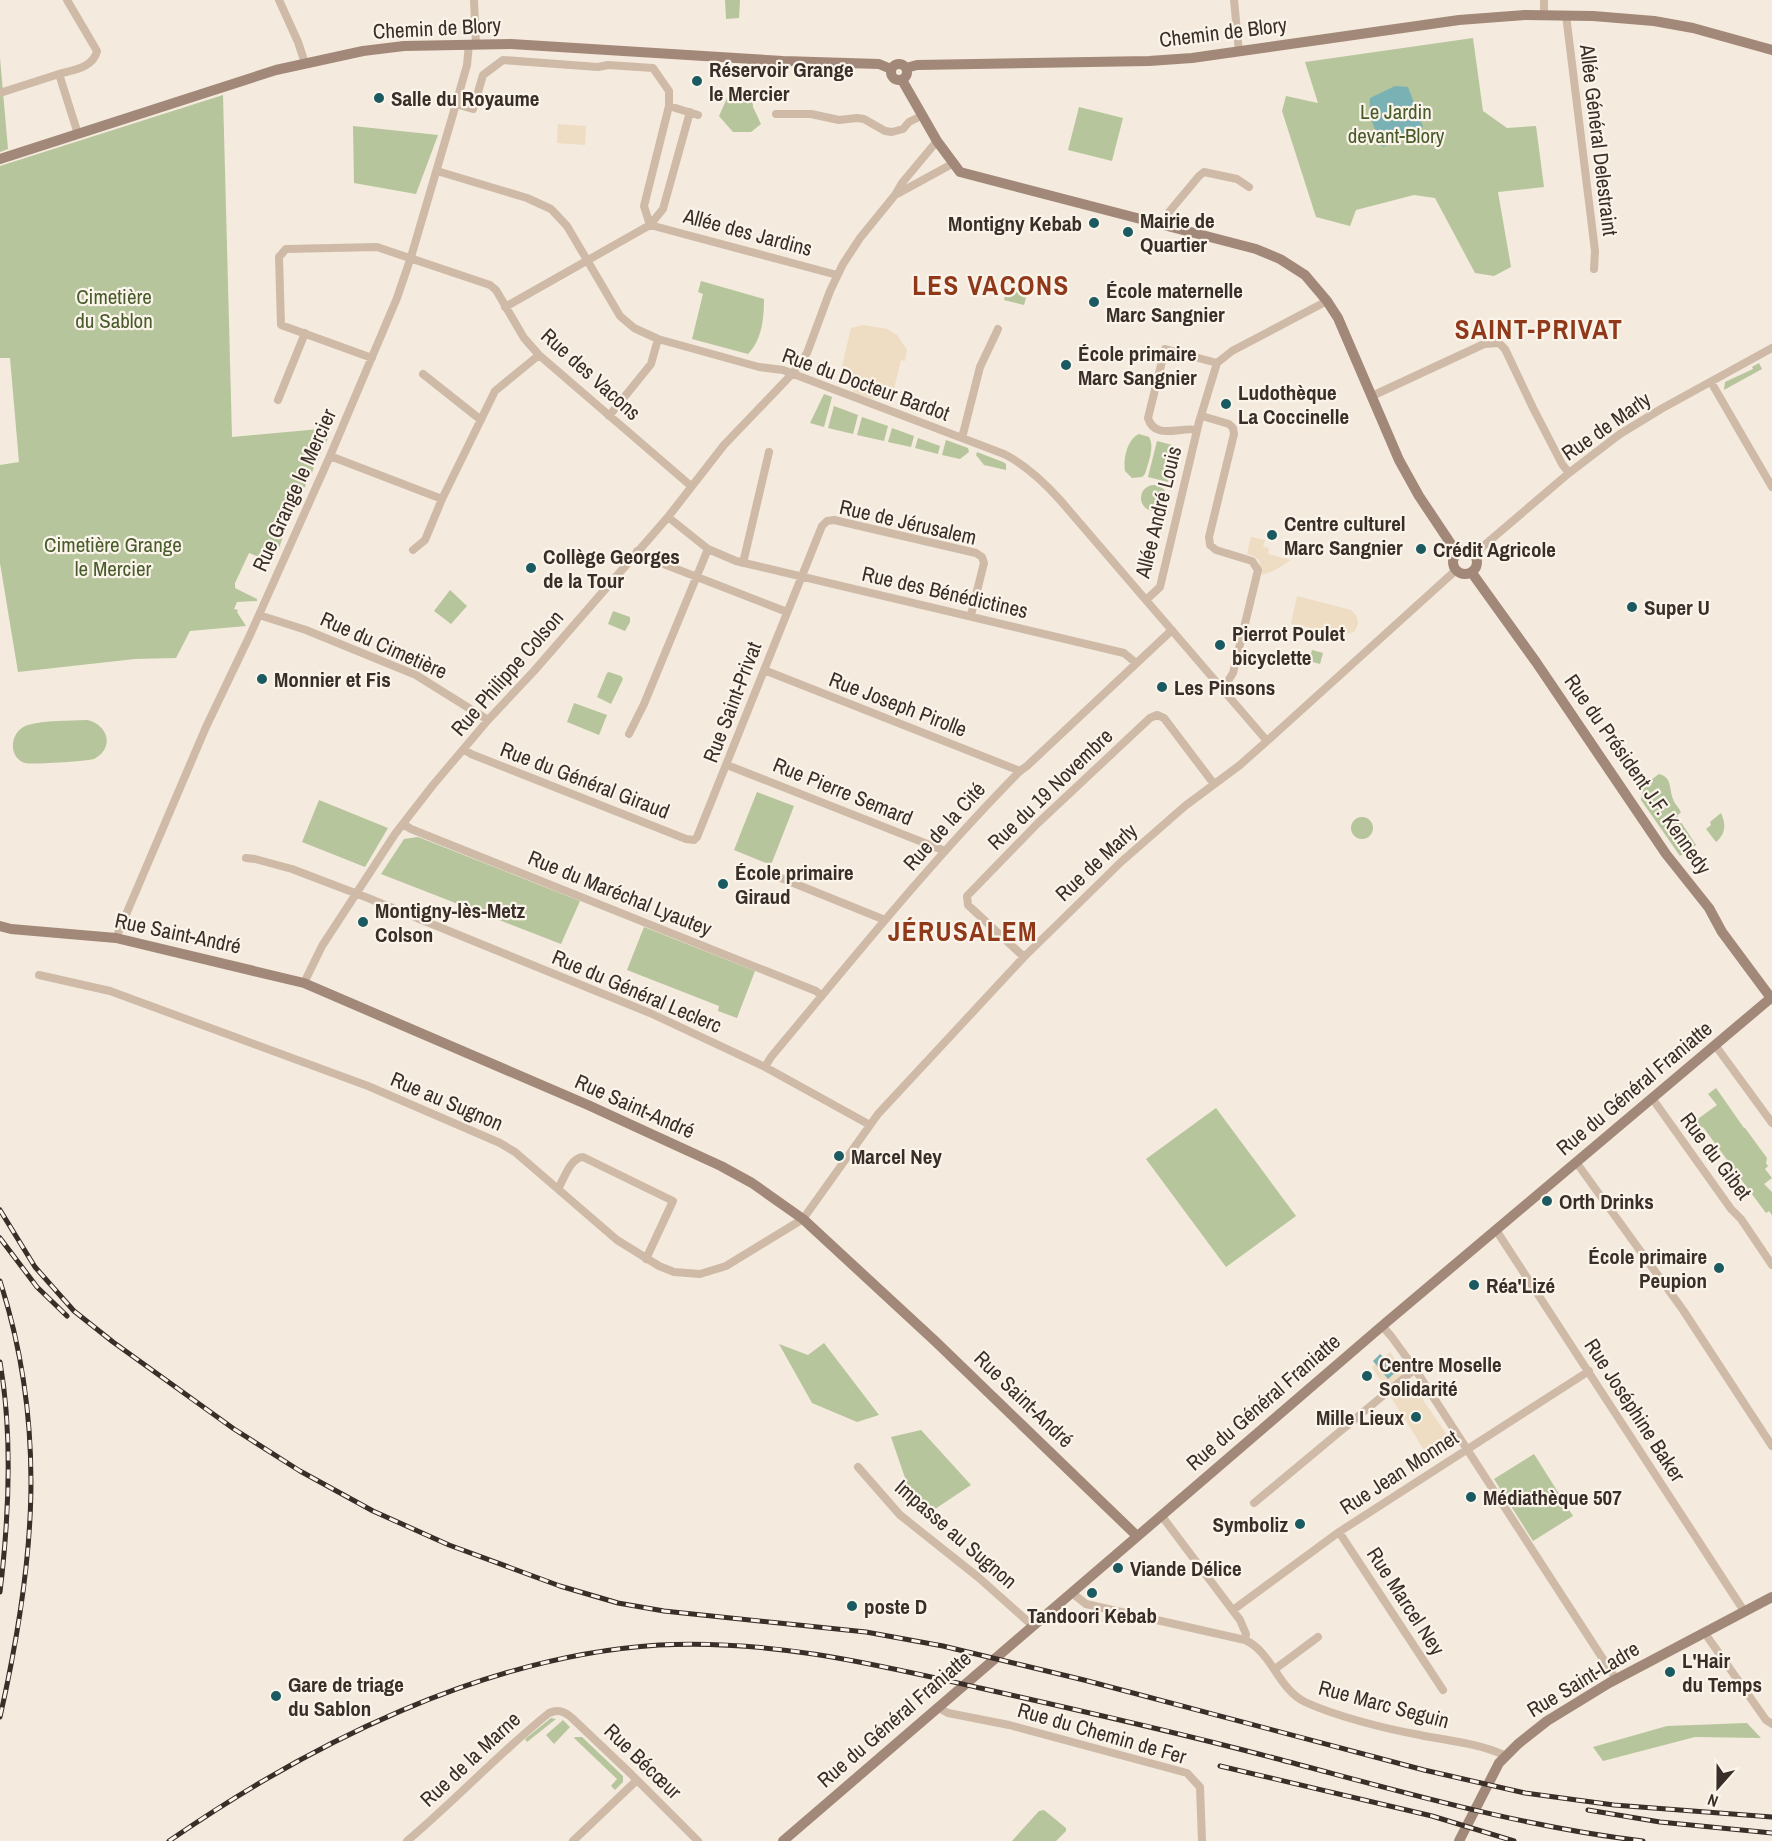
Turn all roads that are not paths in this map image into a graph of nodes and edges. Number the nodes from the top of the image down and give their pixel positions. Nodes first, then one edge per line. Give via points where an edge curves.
1 (67, 0) edge
2 (279, 0) edge
3 (474, 0) edge
4 (1234, 0) edge
5 (1544, 0) edge
6 (1544, 15) junction
7 (1566, 15) junction
8 (472, 44) junction
9 (1772, 50) edge
10 (1239, 52) junction
11 (305, 63) junction
12 (906, 68) junction
13 (891, 69) junction
14 (59, 74) junction
15 (902, 80) junction
16 (0, 93) edge
17 (456, 104) junction
18 (669, 106) junction
19 (776, 114) dead end
20 (922, 115) junction
21 (78, 134) junction
22 (937, 141) junction
23 (0, 159) edge
24 (952, 164) junction
25 (437, 171) junction
26 (1250, 187) dead end
27 (895, 195) junction
28 (650, 225) junction
29 (1165, 226) junction
30 (411, 257) junction
31 (587, 261) junction
32 (1594, 269) dead end
33 (837, 274) junction
34 (1327, 301) junction
35 (505, 307) junction
36 (998, 329) dead end
37 (305, 333) junction
38 (658, 339) junction
39 (1772, 348) edge
40 (539, 355) junction
41 (372, 358) junction
42 (1217, 363) junction
43 (793, 373) junction
44 (423, 374) dead end
45 (1711, 382) junction
46 (1372, 396) junction
47 (278, 400) dead end
48 (609, 416) junction
49 (1202, 416) junction
50 (481, 420) junction
51 (1197, 430) junction
52 (962, 438) junction
53 (769, 452) dead end
54 (330, 456) junction
55 (1569, 473) junction
56 (691, 486) junction
57 (1772, 487) edge
58 (442, 499) junction
59 (668, 517) junction
60 (708, 549) junction
61 (413, 550) dead end
62 (637, 551) junction
63 (1457, 553) junction
64 (1474, 554) junction
65 (743, 562) junction
66 (1455, 571) junction
67 (1472, 573) junction
68 (695, 576) junction
69 (801, 577) junction
70 (1146, 600) junction
71 (787, 612) junction
72 (259, 615) junction
73 (971, 615) junction
74 (1172, 630) junction
75 (1136, 663) junction
76 (764, 670) junction
77 (1223, 689) junction
78 (488, 720) junction
79 (629, 734) dead end
80 (1267, 741) junction
81 (464, 749) junction
82 (727, 765) junction
83 (1020, 771) junction
84 (1214, 784) junction
85 (403, 824) junction
86 (694, 840) joint
87 (945, 850) junction
88 (246, 858) dead end
89 (771, 874) dead end
90 (356, 894) junction
91 (885, 920) junction
92 (0, 926) edge
93 (116, 938) junction
94 (1024, 957) junction
95 (39, 975) dead end
96 (304, 983) junction
97 (822, 996) junction
98 (1772, 998) edge
99 (1715, 1045) junction
100 (765, 1067) junction
101 (1652, 1098) junction
102 (1772, 1123) edge
103 (870, 1125) junction
104 (1576, 1162) junction
105 (558, 1189) junction
106 (803, 1219) junction
107 (1496, 1230) junction
108 (646, 1259) junction
109 (1772, 1265) edge
110 (1382, 1326) junction
111 (1415, 1369) junction
112 (1588, 1371) junction
113 (1772, 1446) edge
114 (1467, 1450) junction
115 (858, 1467) dead end
116 (1254, 1503) dead end
117 (1161, 1515) junction
118 (1339, 1532) junction
119 (1137, 1536) junction
120 (1072, 1593) junction
121 (1772, 1597) edge
122 (1233, 1610) junction
123 (1744, 1611) junction
124 (1033, 1626) junction
125 (1704, 1632) junction
126 (1318, 1637) dead end
127 (1245, 1640) junction
128 (1275, 1669) junction
129 (1616, 1678) junction
130 (1443, 1690) dead end
131 (939, 1708) junction
132 (561, 1711) joint
133 (1772, 1724) edge
134 (1502, 1759) junction
135 (637, 1780) junction
136 (1462, 1837) edge
137 (407, 1841) edge
138 (573, 1841) edge
139 (698, 1841) edge
140 (783, 1841) edge
141 (1202, 1841) edge

1 - 14 street via 97,53 92,62
2 - 11 street
3 - 8 street, Rue Grange le Mercier
4 - 10 street
5 - 6 street
6 - 7 street, Chemin de Blory
6 - 10 street, Chemin de Blory via 1459,20
7 - 9 street, Chemin de Blory via 1654,21
7 - 32 street, Allée Général Delestraint
8 - 11 street, Chemin de Blory via 404,46
8 - 13 street, Chemin de Blory via 879,64
8 - 17 street, Rue Grange le Mercier
10 - 12 street, Chemin de Blory via 1149,61
11 - 21 street, Chemin de Blory
12 - 13 street via 899,64
12 - 15 street via 907,75
13 - 15 street via 891,77
14 - 16 street
14 - 21 street
15 - 20 street
17 - 18 street via 473,109 483,75 504,60 652,68 669,91
17 - 25 street, Rue Grange le Mercier
18 - 28 street, Allée des Jardins via 644,206
18 - 28 street, Allée des Jardins via 694,114 663,209
19 - 20 street via 857,118 892,132
20 - 22 street
21 - 23 street, Chemin de Blory
22 - 24 street
22 - 27 street, Rue Philippe Colson
24 - 27 street, Rue Philippe Colson
24 - 29 street via 968,175
25 - 30 street, Rue Grange le Mercier
25 - 31 street, Rue du Docteur Bardot via 551,209 567,226
26 - 29 street via 1204,172 1169,212
27 - 33 street, Rue Philippe Colson
28 - 31 street
28 - 33 street, Allée des Jardins
29 - 34 street via 1280,259 1305,275
30 - 35 street, Rue des Vacons via 490,285
30 - 37 street, Rue des Vacons via 377,247 286,249 279,257 281,325
30 - 41 street, Rue Grange le Mercier
31 - 35 street
31 - 38 street, Rue du Docteur Bardot via 620,316 634,328
33 - 43 street, Rue Philippe Colson via 807,353
34 - 42 street via 1232,351
34 - 46 street
35 - 40 street, Rue des Vacons
36 - 52 street, Rue du Docteur Bardot via 980,367
37 - 41 street
37 - 47 street
38 - 43 street, Rue du Docteur Bardot
38 - 48 street via 651,364
39 - 45 street, Rue de Marly
40 - 48 street, Rue des Vacons
40 - 50 street via 495,392
41 - 54 street, Rue Grange le Mercier
42 - 49 street
42 - 51 street, Allée André Louis via 1165,349 1148,418 1150,425 1174,433
43 - 52 street, Rue du Docteur Bardot
43 - 56 street, Rue Philippe Colson
44 - 50 street
45 - 55 street, Rue de Marly via 1620,434
45 - 57 street
46 - 55 street via 1484,344 1498,343 1505,349
46 - 63 street via 1414,487
48 - 56 street, Rue des Vacons
49 - 51 street
49 - 77 street via 1229,424 1234,434 1210,545 1252,561 1258,570 1233,673
50 - 58 street
51 - 70 street, Allée André Louis via 1160,587
52 - 70 street, Rue du Docteur Bardot via 1004,454 1034,473
53 - 65 street
54 - 58 street
54 - 72 street, Rue Grange le Mercier
55 - 64 street, Rue de Marly
56 - 59 street, Rue Philippe Colson
58 - 61 street via 425,540
59 - 60 street, Rue des Bénédictines
59 - 62 street, Rue Philippe Colson
60 - 65 street, Rue des Bénédictines
60 - 68 street
62 - 68 street
62 - 78 street, Rue Philippe Colson
63 - 64 street via 1466,550
63 - 66 street via 1452,561
64 - 67 street via 1477,564
65 - 69 street, Rue des Bénédictines
66 - 67 street via 1463,575
66 - 80 street, Rue de Marly
67 - 98 street, Rue du Président J.F. Kennedy via 1666,854
68 - 71 street
68 - 79 street
69 - 71 street, Rue Saint-Privat
69 - 73 street, Rue des Bénédictines
69 - 73 street, Rue de Jérusalem via 822,526 834,520 982,557 984,563
70 - 74 street, Rue du Docteur Bardot
71 - 76 street, Rue Saint-Privat
72 - 78 street, Rue du Cimetière via 416,675
72 - 93 street, Rue Grange le Mercier via 206,727
73 - 75 street, Rue des Bénédictines via 1124,653
74 - 75 street, Rue de la Cité
74 - 77 street, Rue du Docteur Bardot
75 - 83 street, Rue de la Cité
76 - 82 street, Rue Saint-Privat
76 - 83 street, Rue Joseph Pirolle
77 - 80 street, Rue du Docteur Bardot
78 - 81 street, Rue Philippe Colson
80 - 84 street, Rue de Marly
81 - 85 street, Rue Philippe Colson
81 - 86 street, Rue du Général Giraud
82 - 86 street, Rue Saint-Privat
82 - 87 street, Rue Pierre Semard
83 - 87 street, Rue de la Cité
84 - 94 street, Rue de Marly via 1121,862
84 - 94 street, Rue du 19 Novembre via 1164,718 1150,718 1038,823 968,896 968,905
85 - 90 street, Rue Philippe Colson
85 - 97 street, Rue du Maréchal Lyautey
87 - 91 street, Rue de la Cité
88 - 90 street, Rue du Général Leclerc via 292,869
89 - 91 street
90 - 96 street, Rue Philippe Colson via 322,946
90 - 100 street, Rue du Général Leclerc via 640,1009
91 - 97 street, Rue de la Cité
92 - 93 street, Rue Saint-André
93 - 96 street, Rue Saint-André
94 - 103 street, Rue de Marly
95 - 105 street, Rue au Sugnon via 110,991 385,1093 508,1147
96 - 106 street, Rue Saint-André via 721,1166
97 - 100 street, Rue de la Cité
98 - 99 street, Rue du Général Franiatte
99 - 101 street, Rue du Général Franiatte
99 - 102 street
100 - 103 street, Rue du Général Leclerc
101 - 104 street, Rue du Général Franiatte
101 - 109 street, Rue du Gibet
103 - 106 street, Rue de Marly
104 - 107 street, Rue du Général Franiatte
104 - 113 street via 1683,1310
105 - 108 street, Rue au Sugnon via 617,1240
105 - 108 street via 574,1160 584,1157 673,1201
106 - 108 street, Rue au Sugnon via 714,1271 674,1272
106 - 119 street, Rue Saint-André
107 - 110 street, Rue du Général Franiatte
107 - 112 street, Rue Joséphine Baker
110 - 111 street
110 - 117 street, Rue du Général Franiatte
111 - 114 street
111 - 116 street
112 - 114 street, Rue Jean Monnet
112 - 123 street, Rue Joséphine Baker
114 - 118 street, Rue Jean Monnet
114 - 129 street
115 - 124 street, Impasse au Sugnon via 900,1515
117 - 119 street, Rue du Général Franiatte
117 - 122 street
118 - 122 street, Rue Jean Monnet
118 - 130 street, Rue Marcel Ney
119 - 120 street, Rue du Général Franiatte
120 - 124 street, Rue du Général Franiatte
120 - 127 street, Rue Marc Seguin via 1086,1604
121 - 123 street, Rue Saint-Ladre
122 - 127 street via 1244,1629
123 - 125 street, Rue Saint-Ladre
124 - 131 street, Rue du Général Franiatte
125 - 129 street, Rue Saint-Ladre
125 - 133 street
126 - 128 street
127 - 128 street, Rue Marc Seguin via 1260,1650
128 - 134 street, Rue Marc Seguin via 1295,1696 1326,1710 1416,1735 1479,1745
129 - 134 street, Rue Saint-Ladre via 1547,1721
131 - 140 street, Rue du Général Franiatte
131 - 141 street, Rue du Chemin de Fer via 1187,1773 1200,1787
132 - 135 street, Rue Bécœur
132 - 137 street, Rue de la Marne via 549,1713 522,1734
134 - 136 street, Rue Saint-Ladre
135 - 138 street
135 - 139 street, Rue Bécœur

